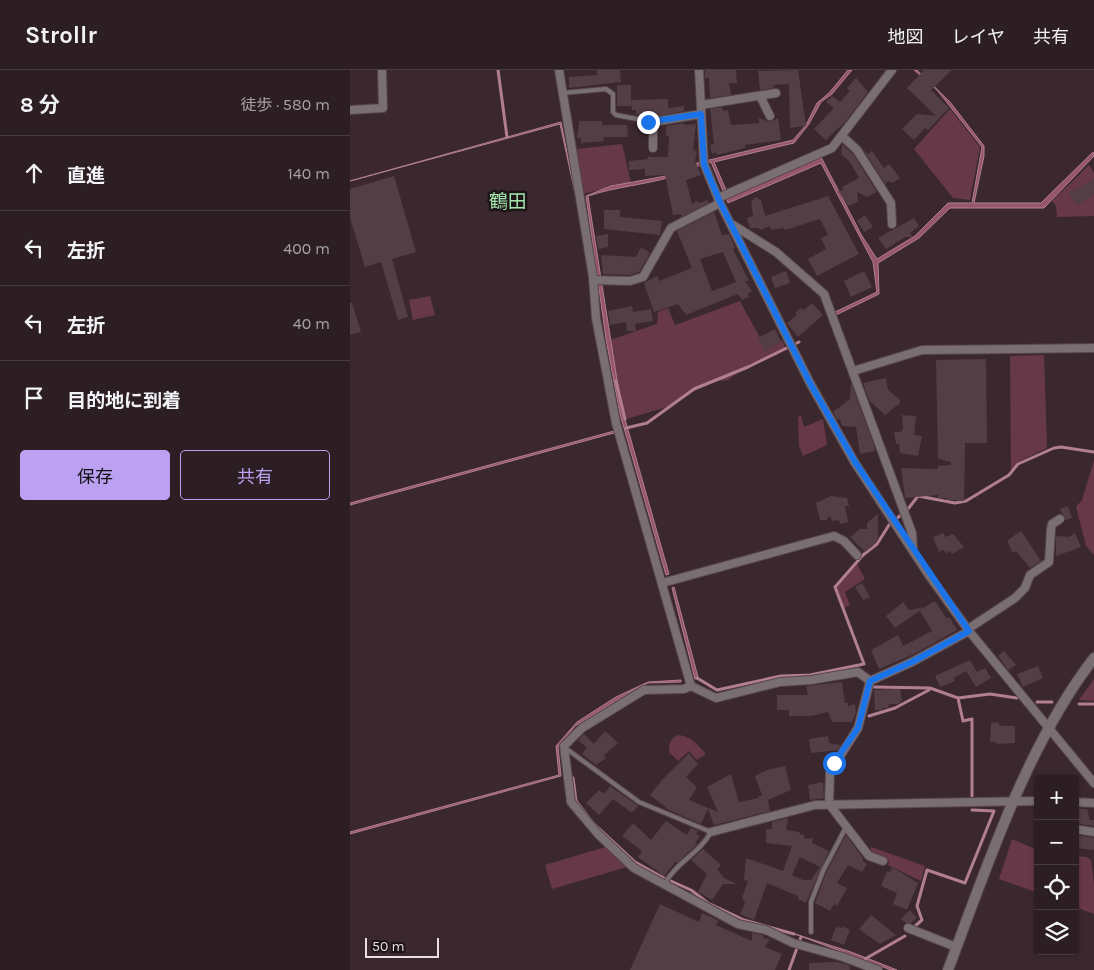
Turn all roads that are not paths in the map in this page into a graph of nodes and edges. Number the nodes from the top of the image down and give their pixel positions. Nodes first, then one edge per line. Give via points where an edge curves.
1 (382, 70) edge
2 (559, 70) edge
3 (699, 70) edge
4 (892, 70) edge
5 (562, 93) junction
6 (776, 93) dead end
7 (760, 96) junction
8 (350, 110) edge
9 (701, 110) junction
10 (770, 116) dead end
11 (653, 122) junction
12 (842, 136) junction
13 (653, 148) dead end
14 (719, 200) junction
15 (892, 224) dead end
16 (733, 225) junction
17 (593, 280) junction
18 (1094, 348) edge
19 (853, 371) junction
20 (1060, 519) dead end
21 (913, 551) junction
22 (857, 554) dead end
23 (662, 583) junction
24 (968, 630) junction
25 (1094, 658) edge
26 (870, 681) junction
27 (691, 686) junction
28 (1050, 727) junction
29 (564, 746) junction
30 (1094, 783) edge
31 (1034, 801) edge
32 (1012, 802) junction
33 (1079, 802) edge
34 (1094, 803) edge
35 (829, 804) junction
36 (846, 826) junction
37 (1079, 830) edge
38 (711, 832) junction
39 (1094, 832) edge
40 (883, 861) dead end
41 (664, 885) junction
42 (908, 928) dead end
43 (811, 932) dead end
44 (956, 947) junction
45 (878, 970) edge
46 (948, 970) edge

1 - 8 street via 382,108
2 - 5 street
3 - 9 street
4 - 12 street
5 - 11 lane via 606,89 613,94 613,112 616,115
5 - 17 street
6 - 7 street
7 - 9 street
7 - 10 street
9 - 11 street
9 - 14 street via 704,164
11 - 13 street
12 - 14 street via 832,148
12 - 15 street via 857,150 891,203
14 - 16 street
14 - 17 street via 671,228 643,277 630,281
16 - 19 street via 776,252 824,294
16 - 21 street via 810,383 855,462
17 - 23 street via 596,318 616,423
18 - 19 street via 922,350
19 - 21 street via 912,533
20 - 24 street via 1052,524 1049,562 1030,575 1025,588 1014,598
21 - 24 street
22 - 23 street via 834,536
23 - 27 street
24 - 26 street via 912,662
24 - 28 street
25 - 28 street
26 - 27 street via 858,672 780,682 716,698
26 - 35 street via 858,728 830,772
27 - 29 street via 644,690 582,728
28 - 30 street
28 - 32 street
29 - 38 lane via 639,802
29 - 41 street via 571,802 598,834 634,868
31 - 32 street
32 - 35 street
32 - 44 street
33 - 34 street
35 - 36 street
35 - 38 street
36 - 40 street via 869,856
36 - 43 lane via 811,902
37 - 39 street
38 - 41 lane via 671,872
41 - 45 street via 738,924 766,930 793,943
42 - 44 street
44 - 46 street

